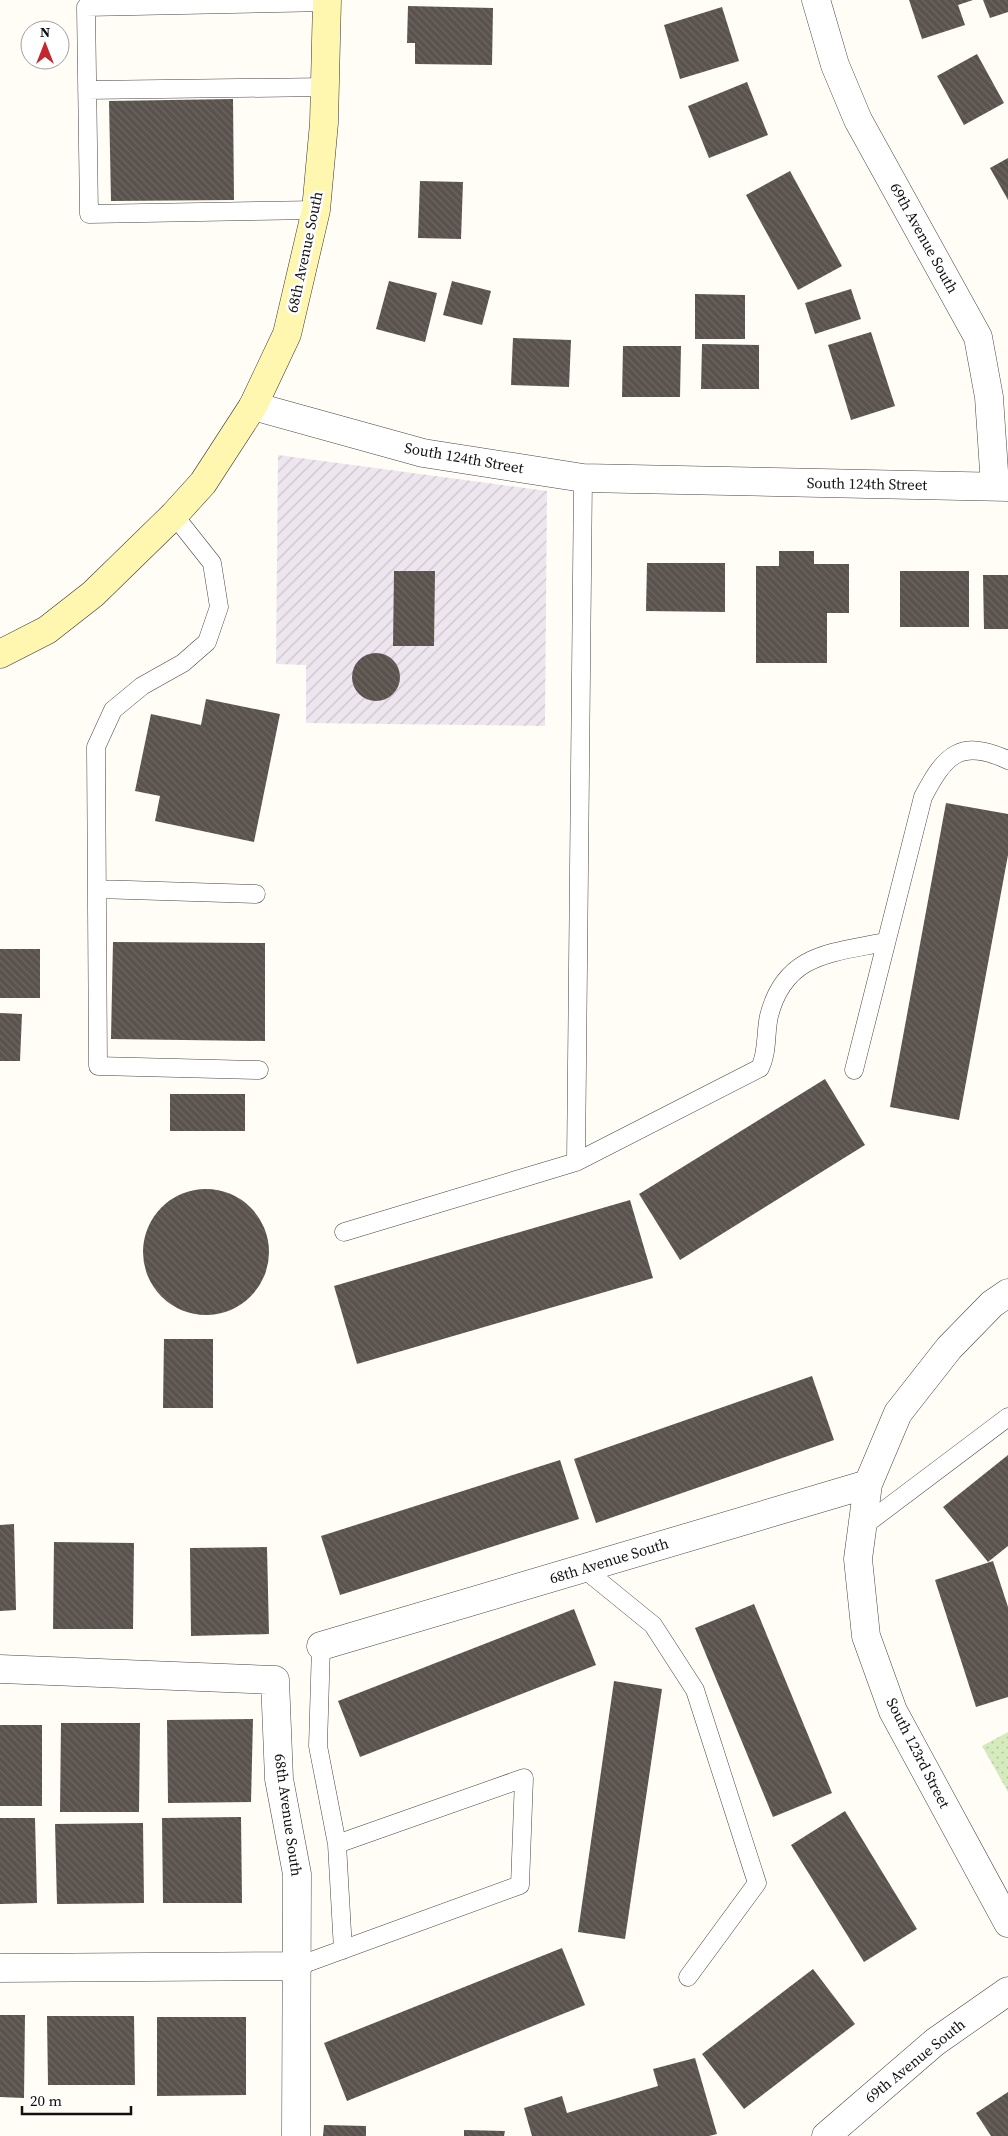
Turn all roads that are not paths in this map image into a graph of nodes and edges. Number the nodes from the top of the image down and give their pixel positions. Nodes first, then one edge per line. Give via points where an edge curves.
1 (816, 0) edge
2 (327, 1) edge
3 (325, 86) junction
4 (87, 90) junction
5 (316, 210) junction
6 (253, 406) junction
7 (583, 478) junction
8 (1002, 487) edge
9 (174, 515) junction
10 (0, 654) edge
11 (1008, 760) edge
12 (97, 889) junction
13 (256, 894) dead end
14 (885, 942) junction
15 (259, 1070) dead end
16 (854, 1070) dead end
17 (576, 1162) junction
18 (344, 1232) dead end
19 (1008, 1293) edge
20 (1008, 1416) edge
21 (868, 1484) junction
22 (862, 1527) junction
23 (583, 1568) junction
24 (321, 1646) joint
25 (0, 1670) edge
26 (337, 1844) junction
27 (1008, 1923) edge
28 (343, 1950) junction
29 (298, 1966) junction
30 (0, 1968) edge
31 (688, 1977) dead end
32 (1008, 1991) edge
33 (296, 2136) edge
34 (826, 2136) edge

1 - 8 street, 69th Avenue South via 835,65 858,120 978,337
2 - 3 street, 68th Avenue South
2 - 4 lane via 86,7
3 - 4 lane
3 - 5 street, 68th Avenue South
4 - 5 lane via 89,214
5 - 6 street, 68th Avenue South via 287,334
6 - 7 street, South 124th Street via 423,453
6 - 9 street via 203,484
7 - 8 street, South 124th Street
7 - 17 lane
9 - 10 street via 93,594 47,630
9 - 12 lane via 212,564 218,607 207,642 183,663 142,686 112,710 96,747
11 - 14 lane via 972,749 953,755 937,770 923,797
12 - 13 lane
12 - 15 lane via 98,1066
14 - 16 lane
14 - 17 lane via 821,956 796,968 773,1002 766,1029 766,1057 760,1068
17 - 18 lane
19 - 21 street, South 123rd Street via 992,1304 949,1348 898,1412
20 - 22 lane
21 - 22 street, South 123rd Street
21 - 23 street, 68th Avenue South
22 - 27 street, South 123rd Street via 858,1559 866,1636 894,1711
23 - 24 street, 68th Avenue South
23 - 31 lane via 653,1626 695,1690 757,1883
24 - 26 lane via 318,1746
25 - 29 street, 68th Avenue South via 275,1680 279,1779 297,1874
26 - 28 lane
26 - 28 lane via 524,1778 520,1885
28 - 29 lane
29 - 30 street
29 - 33 street, 68th Avenue South
32 - 34 street, 69th Avenue South via 935,2042

